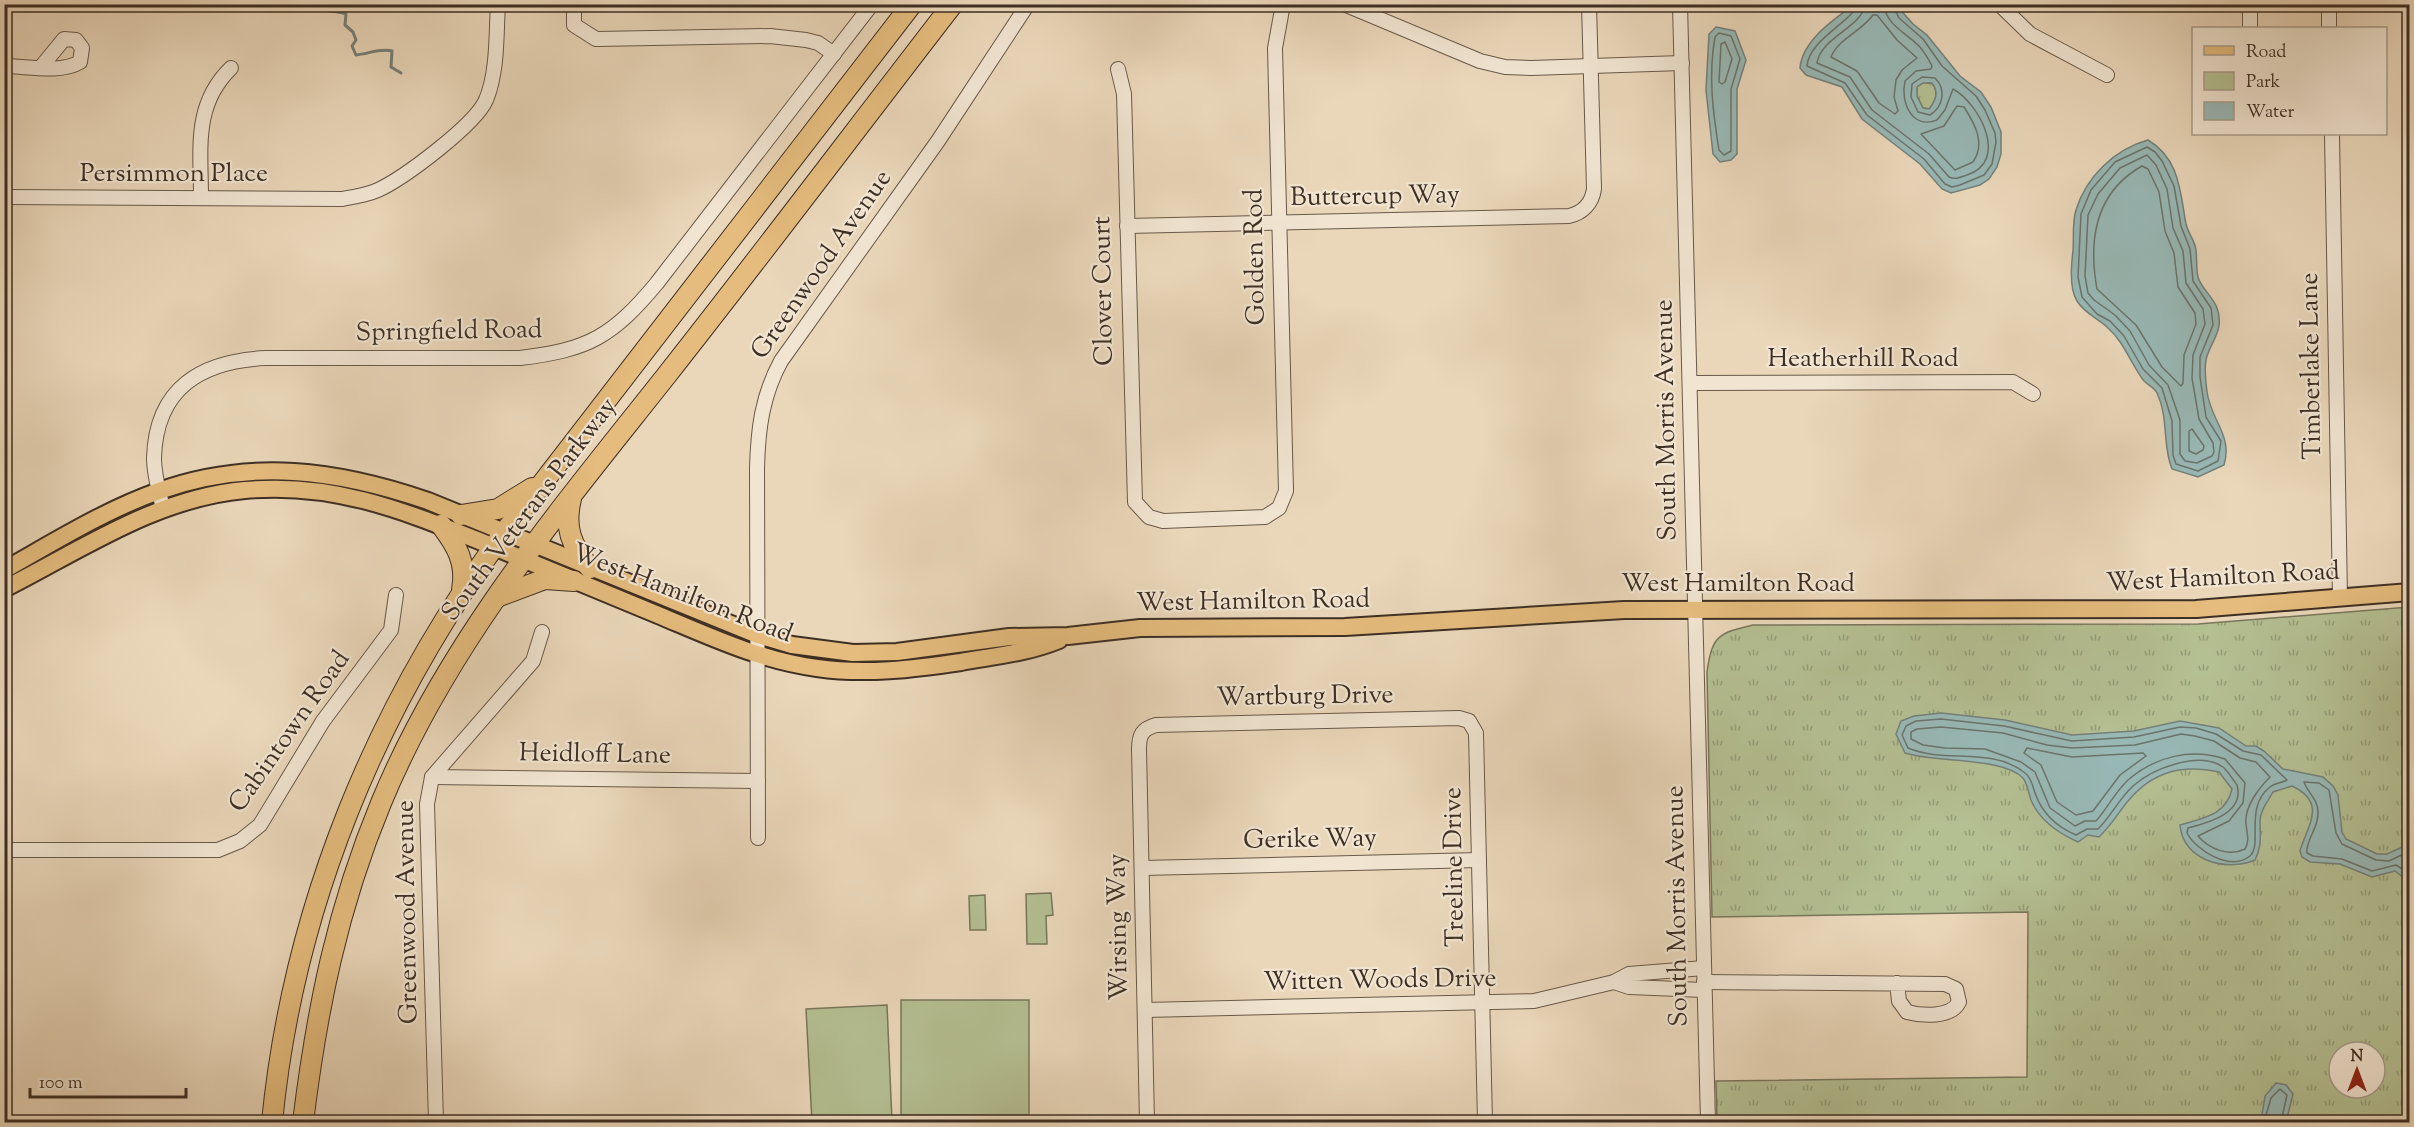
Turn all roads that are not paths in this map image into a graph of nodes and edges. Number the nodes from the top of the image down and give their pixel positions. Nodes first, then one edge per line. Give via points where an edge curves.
1 (498, 4) edge
2 (573, 4) edge
3 (872, 4) edge
4 (912, 4) edge
5 (953, 4) edge
6 (1029, 4) edge
7 (1283, 4) edge
8 (1344, 4) edge
9 (1589, 4) edge
10 (1680, 4) edge
11 (1999, 4) edge
12 (2250, 4) edge
13 (2329, 4) edge
14 (2250, 27) edge
15 (2330, 27) edge
16 (834, 54) junction
17 (1682, 63) junction
18 (4, 66) edge
19 (41, 67) dead end
20 (1591, 67) junction
21 (231, 68) dead end
22 (1118, 69) dead end
23 (2107, 75) dead end
24 (2331, 135) edge
25 (4, 197) edge
26 (201, 198) junction
27 (1279, 223) junction
28 (1127, 226) junction
29 (1691, 383) junction
30 (2032, 394) dead end
31 (546, 478) junction
32 (159, 490) junction
33 (572, 495) junction
34 (163, 508) junction
35 (1141, 511) joint
36 (461, 515) junction
37 (441, 525) junction
38 (499, 540) junction
39 (529, 552) junction
40 (590, 568) junction
41 (4, 570) edge
42 (574, 580) junction
43 (4, 589) edge
44 (462, 592) junction
45 (2409, 592) edge
46 (396, 596) dead end
47 (494, 598) junction
48 (2340, 598) junction
49 (1695, 609) junction
50 (542, 632) dead end
51 (758, 635) junction
52 (1068, 636) junction
53 (758, 654) junction
54 (1469, 721) joint
55 (1143, 731) joint
56 (432, 777) junction
57 (758, 781) junction
58 (758, 838) dead end
59 (4, 850) edge
60 (1479, 860) junction
61 (1142, 868) junction
62 (1704, 968) junction
63 (1614, 982) junction
64 (1897, 983) dead end
65 (1704, 986) junction
66 (1482, 1004) junction
67 (1145, 1010) junction
68 (272, 1122) edge
69 (303, 1122) edge
70 (436, 1122) edge
71 (1148, 1122) edge
72 (1485, 1122) edge
73 (1708, 1122) edge

1 - 26 street, Persimmon Place via 486,100 473,117 391,182 342,199
2 - 16 street via 574,26 596,39 770,36 812,41
3 - 16 street, Springfield Road
4 - 31 highway, South Veterans Parkway
5 - 33 highway, South Veterans Parkway
6 - 51 street, Greenwood Avenue via 773,376 761,412 758,438
7 - 27 street, Golden Rod via 1275,48
8 - 20 street via 1492,64 1518,68
9 - 20 street
10 - 17 street, South Morris Avenue
11 - 23 street via 2030,34
12 - 14 street
13 - 15 street
16 - 32 street, Springfield Road via 657,283 632,313 608,333 552,355 520,358 266,358 225,362 186,382 165,408 154,459
17 - 20 street
17 - 29 street, South Morris Avenue
18 - 19 street
20 - 27 street, Buttercup Way via 1594,189 1586,206 1569,216
21 - 26 street via 210,93 203,112
22 - 28 street, Clover Court via 1124,94
24 - 48 street, Timberlake Lane
25 - 26 street, Persimmon Place
27 - 28 street, Buttercup Way
27 - 35 street, Golden Rod via 1286,491 1279,508 1265,517 1233,519 1163,520
28 - 35 street, Clover Court via 1134,497
29 - 30 street, Heatherhill Road via 2013,382
29 - 49 street, South Morris Avenue
31 - 36 highway via 498,509
31 - 38 highway, South Veterans Parkway
32 - 34 street, Springfield Road
32 - 36 main road via 249,472 316,472 377,483
32 - 41 main road
33 - 39 highway, South Veterans Parkway
33 - 40 highway via 567,530
34 - 37 main road via 230,491 293,488 361,498
34 - 43 main road
36 - 38 main road
37 - 38 main road
37 - 44 highway via 464,565
38 - 39 main road
38 - 44 highway, South Veterans Parkway
39 - 40 main road, West Hamilton Road
39 - 42 main road, West Hamilton Road
39 - 47 highway, South Veterans Parkway
40 - 51 main road, West Hamilton Road
42 - 47 highway via 545,579
42 - 53 main road, West Hamilton Road
44 - 68 highway, South Veterans Parkway via 394,708 341,826 302,949
45 - 48 main road, West Hamilton Road
46 - 59 street, Cabintown Road via 391,630 323,721 260,825 240,841 218,850
47 - 69 highway, South Veterans Parkway via 418,723 362,851 323,985
48 - 49 main road, West Hamilton Road via 2196,609
49 - 52 main road, West Hamilton Road via 1588,611 1345,627 1140,628
49 - 62 street, South Morris Avenue
50 - 56 street, Greenwood Avenue via 533,661
51 - 52 main road, West Hamilton Road via 802,647 853,653 897,652 1010,637
51 - 53 street, Greenwood Avenue
52 - 53 main road, West Hamilton Road via 1031,651 877,671 816,668
53 - 57 street, Greenwood Avenue
54 - 55 street, Wartburg Drive via 1459,718 1156,725
54 - 60 street, Treeline Drive via 1476,733
55 - 61 street, Wirsing Way via 1139,739
56 - 57 street, Heidloff Lane
56 - 70 street, Greenwood Avenue via 428,804
57 - 58 street, Greenwood Avenue
60 - 61 street, Gerike Way
60 - 66 street, Treeline Drive
61 - 67 street, Wirsing Way
62 - 63 street, Witten Woods Drive via 1651,970
62 - 65 street, South Morris Avenue
63 - 65 street, Witten Woods Drive via 1629,987
63 - 66 street, Witten Woods Drive via 1534,1001
64 - 65 street, Witten Woods Drive
65 - 73 street, South Morris Avenue
66 - 67 street, Witten Woods Drive
66 - 72 street, Treeline Drive
67 - 71 street, Wirsing Way

